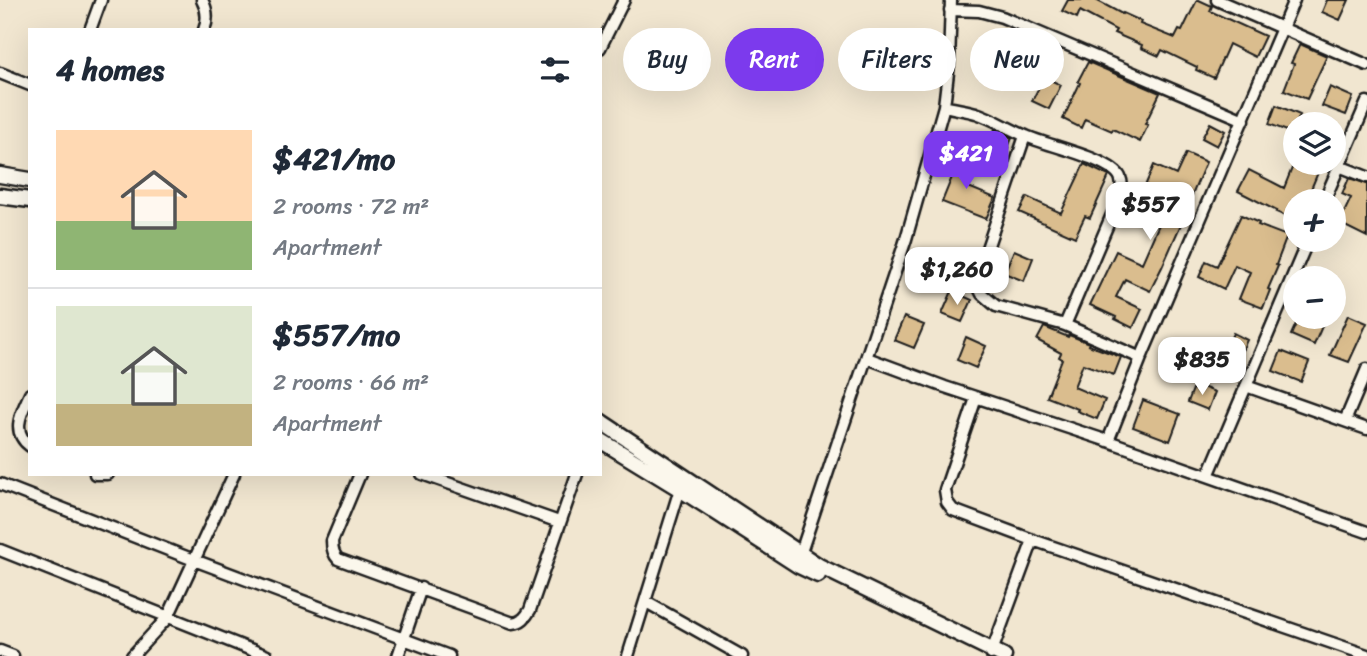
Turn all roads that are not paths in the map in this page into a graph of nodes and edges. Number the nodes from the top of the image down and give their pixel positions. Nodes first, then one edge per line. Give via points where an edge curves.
1 (101, 0) edge
2 (201, 0) edge
3 (624, 0) edge
4 (1217, 0) edge
5 (1294, 0) edge
6 (951, 5) edge
7 (91, 28) edge
8 (205, 28) edge
9 (1282, 28) junction
10 (602, 44) edge
11 (1367, 65) edge
12 (0, 73) edge
13 (28, 84) edge
14 (1367, 102) edge
15 (944, 106) junction
16 (1244, 120) junction
17 (1025, 136) junction
18 (1346, 150) edge
19 (1346, 169) edge
20 (0, 175) edge
21 (1367, 177) edge
22 (28, 180) edge
23 (0, 196) edge
24 (28, 200) edge
25 (1303, 252) edge
26 (1065, 325) junction
27 (867, 358) junction
28 (1141, 358) junction
29 (1367, 369) edge
30 (1246, 386) junction
31 (976, 397) junction
32 (28, 399) edge
33 (1345, 421) junction
34 (602, 422) edge
35 (1367, 429) edge
36 (602, 441) edge
37 (1108, 441) junction
38 (28, 444) edge
39 (233, 476) edge
40 (359, 476) edge
41 (428, 476) edge
42 (576, 476) edge
43 (1208, 476) junction
44 (0, 484) edge
45 (680, 489) junction
46 (559, 522) junction
47 (1367, 532) edge
48 (1033, 540) junction
49 (0, 550) edge
50 (194, 560) junction
51 (799, 560) junction
52 (421, 588) junction
53 (646, 602) junction
54 (168, 617) junction
55 (404, 638) junction
56 (0, 651) edge
57 (1348, 652) edge
58 (253, 653) edge
59 (993, 655) edge
60 (1367, 655) edge
61 (13, 656) edge
62 (132, 656) edge
63 (267, 656) edge
64 (398, 656) edge
65 (449, 656) edge
66 (628, 656) edge
67 (741, 656) edge

1 - 7 street
2 - 8 street via 206,7
3 - 10 street
4 - 9 street
5 - 9 street
6 - 15 street
6 - 16 street via 1002,17
9 - 11 street
9 - 16 street
12 - 13 street
14 - 18 street
15 - 17 street via 977,114
15 - 27 street
16 - 28 street
17 - 26 street via 978,286 996,306
17 - 26 street via 1103,163 1120,177 1117,203
19 - 21 street
20 - 22 main road
23 - 24 main road
25 - 30 street
26 - 28 street
27 - 31 street
27 - 51 street
28 - 37 street
29 - 33 street
30 - 33 street
30 - 43 street
31 - 37 street
31 - 48 street via 945,490 947,502 959,513
32 - 38 street via 19,428
33 - 35 street
34 - 51 main road
36 - 45 main road
37 - 43 street
39 - 50 street
40 - 52 street via 332,541 334,556
41 - 46 street
42 - 46 street
43 - 47 street
44 - 50 street
45 - 51 main road
45 - 53 street
46 - 52 street via 530,610 518,623
48 - 57 street
48 - 59 street
49 - 54 street
50 - 54 street
50 - 55 street
51 - 59 main road
52 - 55 street
53 - 66 street
53 - 67 street
54 - 58 street
54 - 62 street
55 - 64 street
55 - 65 street
56 - 61 street
57 - 60 street
58 - 63 street

